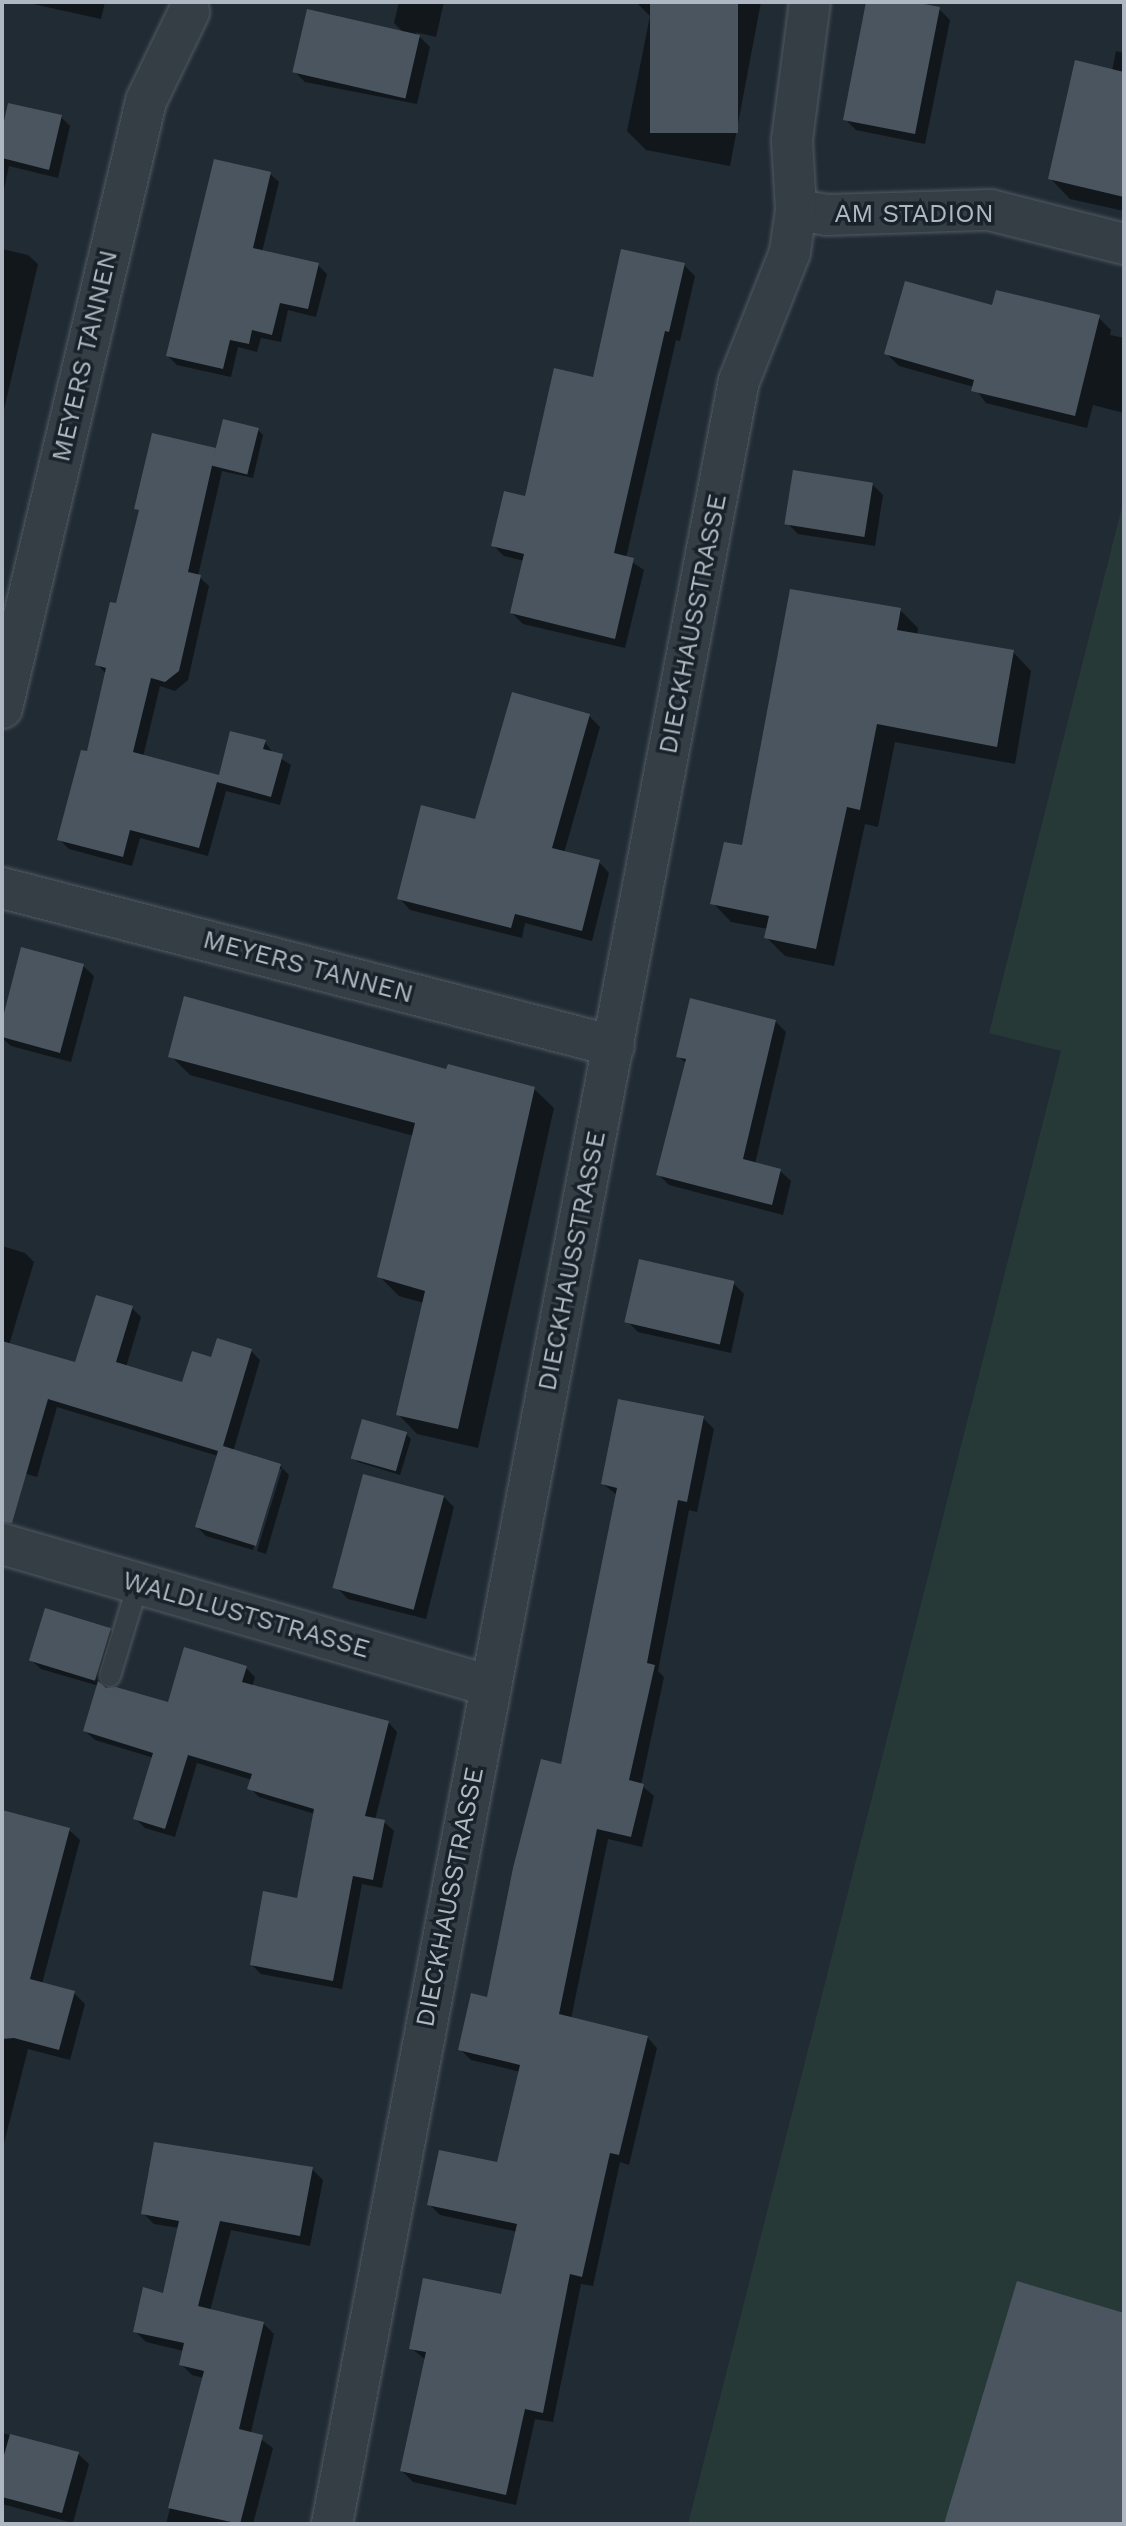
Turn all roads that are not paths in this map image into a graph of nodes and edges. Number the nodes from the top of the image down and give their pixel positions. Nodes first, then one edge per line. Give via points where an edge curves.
1 (810, 2) edge
2 (189, 12) dead end
3 (796, 210) junction
4 (1124, 244) edge
5 (2, 708) edge
6 (2, 888) edge
7 (614, 1046) junction
8 (2, 1544) edge
9 (138, 1584) junction
10 (110, 1676) dead end
11 (490, 1686) junction
12 (332, 2524) edge

1 - 3 street, DIECKHAUSSTRASSE via 792,140
2 - 5 street, MEYERS TANNEN via 146,101
3 - 4 street, AM STADION via 827,215 990,210
3 - 7 street, DIECKHAUSSTRASSE via 790,252 739,381
6 - 7 street, MEYERS TANNEN
7 - 11 street, DIECKHAUSSTRASSE
8 - 9 street, WALDLUSTSTRASSE
9 - 10 lane
9 - 11 street, WALDLUSTSTRASSE
11 - 12 street, DIECKHAUSSTRASSE

